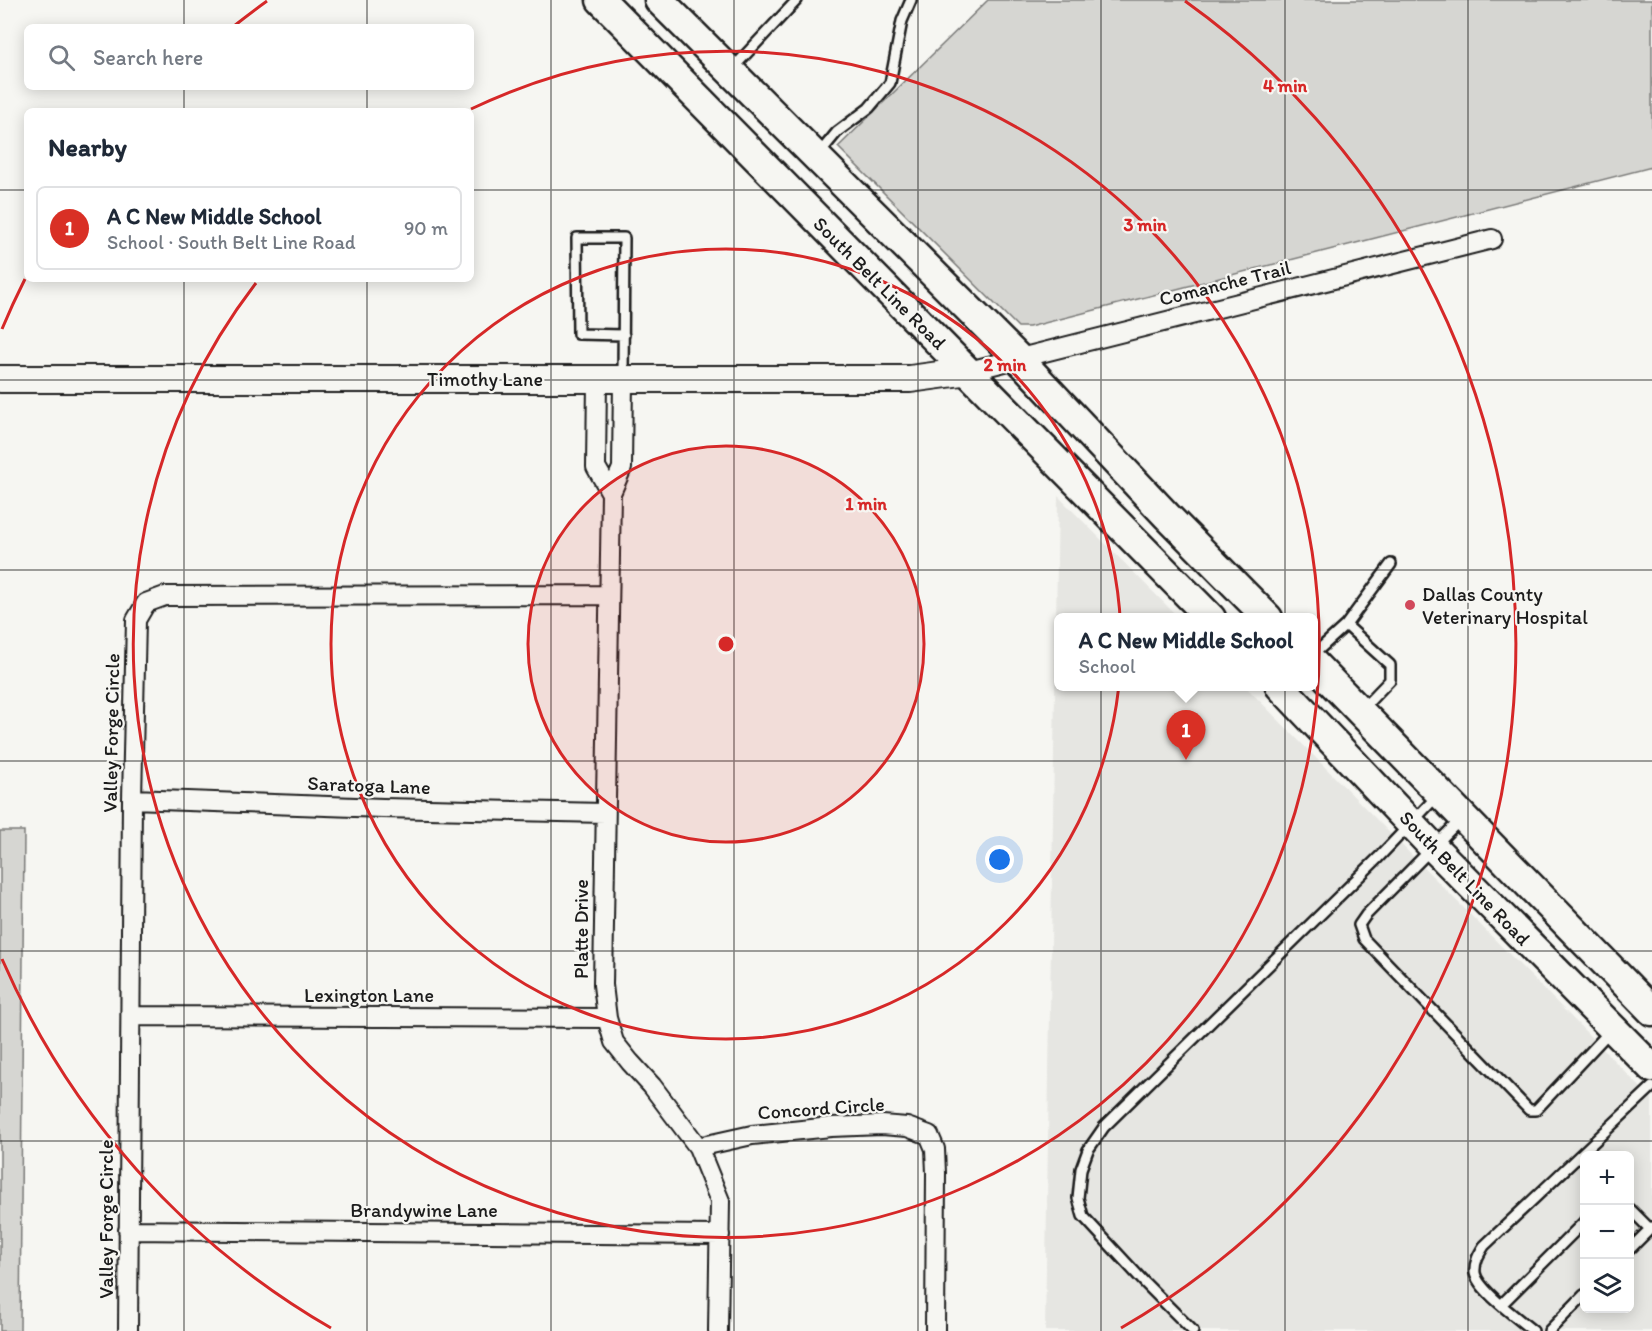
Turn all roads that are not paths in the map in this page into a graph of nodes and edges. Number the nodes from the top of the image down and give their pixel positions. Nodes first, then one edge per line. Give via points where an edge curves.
1 (601, 0) edge
2 (659, 0) edge
3 (797, 0) edge
4 (911, 0) edge
5 (730, 72) junction
6 (817, 156) junction
7 (1492, 239) dead end
8 (624, 335) junction
9 (1019, 359) junction
10 (969, 371) junction
11 (0, 379) edge
12 (597, 379) junction
13 (623, 379) junction
14 (611, 493) junction
15 (1391, 564) dead end
16 (609, 595) junction
17 (1205, 613) edge
18 (1263, 613) edge
19 (1346, 624) junction
20 (1318, 650) edge
21 (1318, 668) edge
22 (1284, 691) edge
23 (1360, 711) junction
24 (1440, 793) junction
25 (132, 799) junction
26 (605, 813) junction
27 (1464, 816) junction
28 (1411, 823) junction
29 (1433, 847) junction
30 (1629, 987) junction
31 (1652, 1011) edge
32 (131, 1016) junction
33 (607, 1018) junction
34 (1613, 1028) junction
35 (1652, 1068) edge
36 (1652, 1087) edge
37 (698, 1147) junction
38 (1590, 1151) edge
39 (1580, 1161) edge
40 (1634, 1213) edge
41 (1580, 1226) edge
42 (1651, 1228) edge
43 (128, 1230) junction
44 (720, 1235) junction
45 (1634, 1245) edge
46 (1580, 1299) edge
47 (1502, 1304) junction
48 (128, 1331) edge
49 (718, 1331) edge
50 (935, 1331) edge
51 (1193, 1331) edge
52 (1533, 1331) edge
53 (1549, 1331) edge

1 - 10 main road, South Belt Line Road
2 - 5 main road
3 - 5 lane
4 - 6 lane via 902,21 890,83 870,108 837,132
5 - 6 main road
6 - 9 main road
7 - 9 street, Comanche Trail
8 - 8 lane via 624,238 577,237 578,334
8 - 13 lane
9 - 10 street, Comanche Trail
9 - 18 main road
10 - 13 street, Timothy Lane via 910,379
10 - 17 main road, South Belt Line Road
11 - 12 street, Timothy Lane
12 - 13 street, Timothy Lane
12 - 14 street via 596,467
13 - 14 street, Platte Drive via 622,468
14 - 16 street, Platte Drive
15 - 19 lane
16 - 25 street, Valley Forge Circle via 165,596 146,603 136,620
16 - 26 street, Platte Drive
19 - 20 lane
19 - 23 lane via 1390,665 1390,680
21 - 23 main road
22 - 28 main road, South Belt Line Road
23 - 24 main road
24 - 27 main road
24 - 28 lane
25 - 26 street, Saratoga Lane
25 - 32 street, Valley Forge Circle
26 - 33 street, Platte Drive via 603,985
27 - 29 lane
27 - 30 main road
28 - 29 main road, South Belt Line Road
28 - 51 lane via 1104,1127 1088,1150 1078,1198 1083,1216
29 - 34 main road, South Belt Line Road
29 - 34 lane via 1366,915 1359,925 1364,939 1529,1110 1536,1110
30 - 31 main road
30 - 34 main road via 1622,1016
32 - 33 street, Lexington Lane
32 - 43 street, Valley Forge Circle
33 - 37 street, Platte Drive via 614,1042
34 - 35 main road, South Belt Line Road
36 - 38 lane
37 - 44 street, Platte Drive via 720,1201
37 - 50 street, Concord Circle via 752,1135 831,1126 907,1126 929,1135 936,1173
39 - 47 lane via 1484,1246 1476,1258 1475,1273 1480,1285
40 - 42 lane
41 - 47 lane
42 - 45 lane
43 - 44 street, Brandywine Lane
43 - 48 street, Valley Forge Circle
44 - 49 street, Platte Drive
46 - 53 lane
47 - 52 lane

